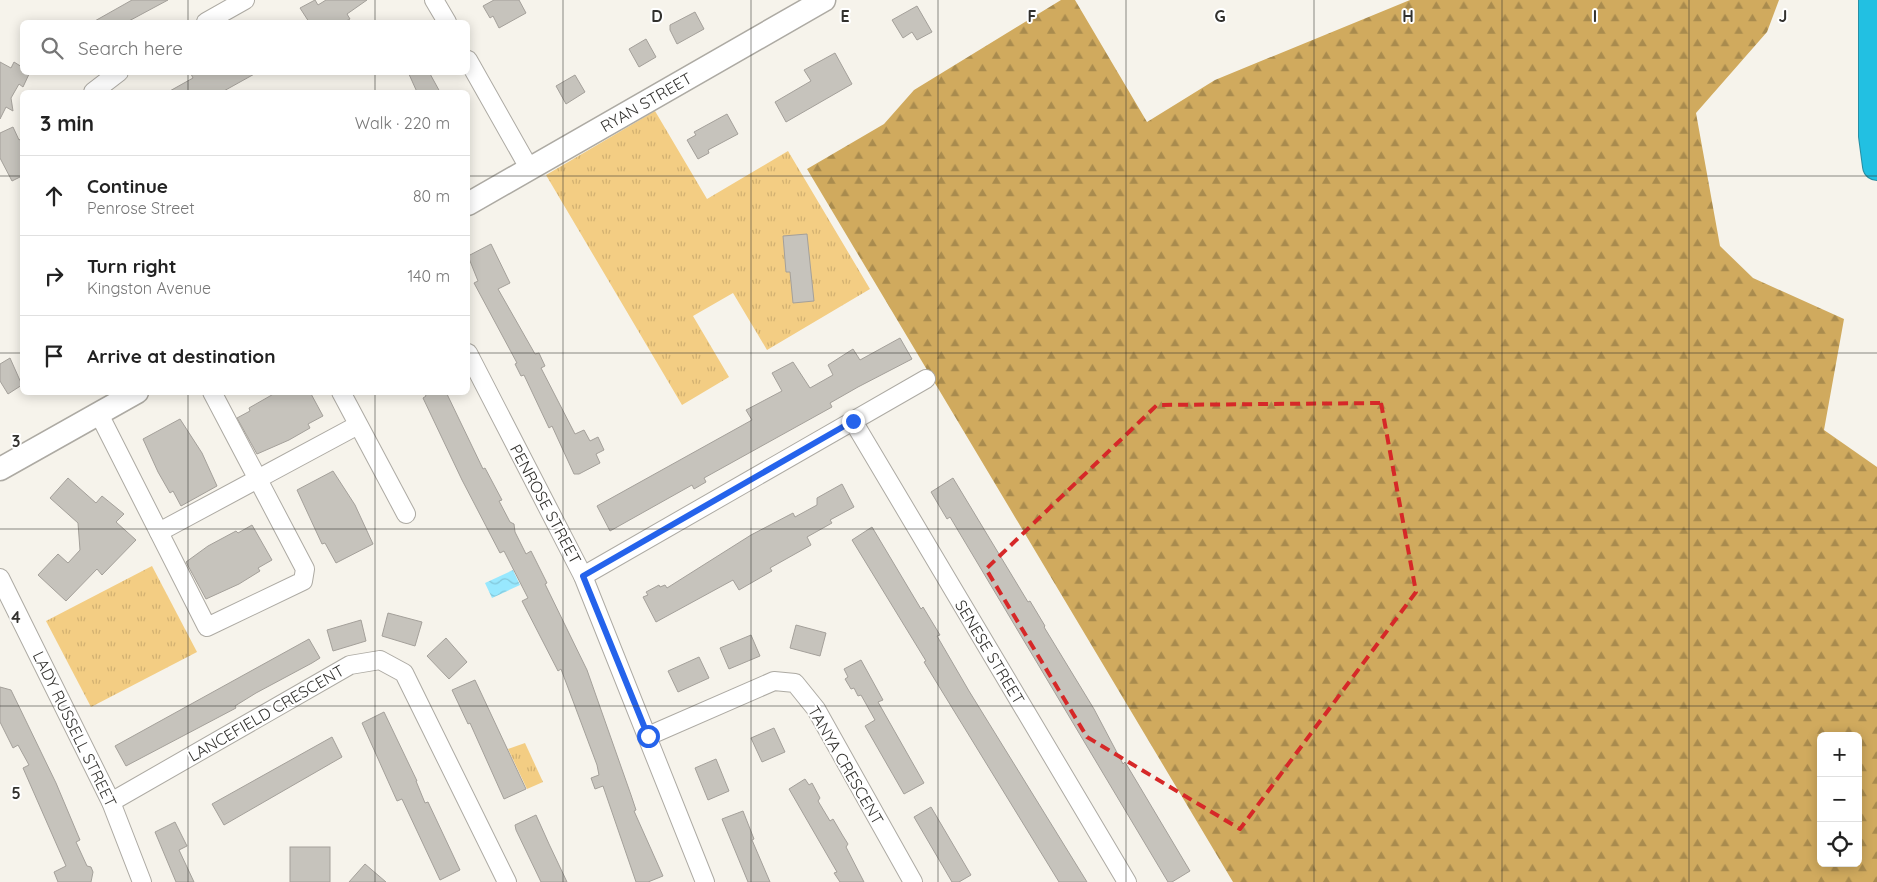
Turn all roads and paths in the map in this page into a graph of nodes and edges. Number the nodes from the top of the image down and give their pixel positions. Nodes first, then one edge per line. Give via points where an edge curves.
1 (245, 0) edge
2 (434, 0) edge
3 (824, 0) edge
4 (1873, 0) edge
5 (210, 20) edge
6 (445, 20) edge
7 (470, 64) edge
8 (115, 75) edge
9 (96, 90) edge
10 (1877, 166) edge
11 (529, 168) junction
12 (470, 203) edge
13 (470, 357) edge
14 (926, 379) dead end
15 (132, 395) edge
16 (214, 395) edge
17 (343, 395) edge
18 (99, 414) junction
19 (853, 421) junction
20 (358, 425) junction
21 (0, 469) edge
22 (258, 480) junction
23 (406, 514) dead end
24 (159, 532) junction
25 (583, 576) junction
26 (0, 578) edge
27 (648, 736) junction
28 (111, 802) junction
29 (142, 882) edge
30 (507, 882) edge
31 (705, 882) edge
32 (913, 882) edge
33 (1128, 882) edge

1 - 5 street
2 - 6 street
3 - 11 street, RYAN STREET
4 - 10 highway via 1873,136
7 - 11 street
8 - 9 street
11 - 12 street, RYAN STREET
13 - 25 street, PENROSE STREET
14 - 19 street
15 - 18 street
16 - 22 street
17 - 20 street
18 - 21 street
18 - 24 street
19 - 25 street
19 - 33 street, SENESE STREET
20 - 22 street
20 - 23 street
22 - 24 street
22 - 24 street via 305,569 303,581 207,627
25 - 27 street, PENROSE STREET
26 - 28 street, LADY RUSSELL STREET
27 - 31 street, PENROSE STREET
27 - 32 street, TANYA CRESCENT via 774,681 795,683 816,709
28 - 29 street, LADY RUSSELL STREET
28 - 30 street, LANCEFIELD CRESCENT via 350,665 380,660 404,673

